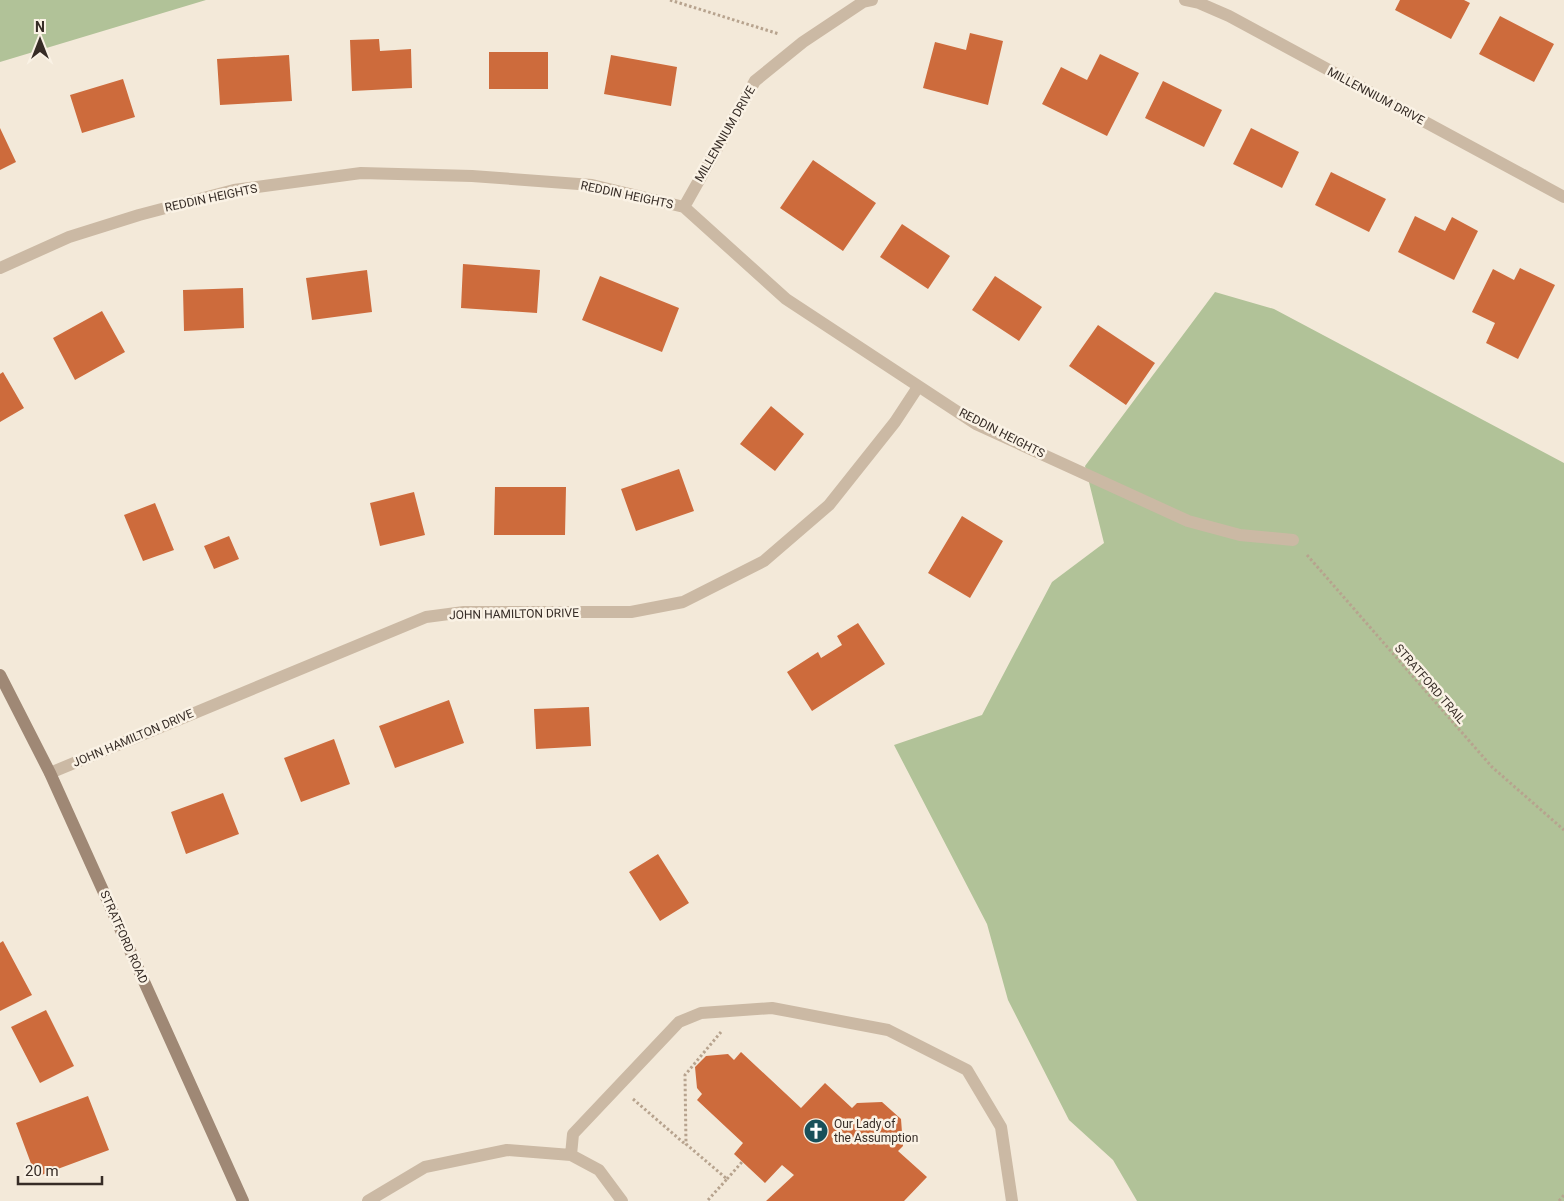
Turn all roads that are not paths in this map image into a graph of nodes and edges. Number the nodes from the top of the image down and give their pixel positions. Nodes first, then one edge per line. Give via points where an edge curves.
1 (872, 0) edge
2 (1185, 0) edge
3 (1564, 197) edge
4 (684, 207) junction
5 (0, 268) edge
6 (918, 387) junction
7 (1293, 540) road end
8 (0, 675) edge
9 (50, 773) junction
10 (571, 1155) junction
11 (243, 1201) edge
12 (368, 1201) edge
13 (622, 1201) edge
14 (1012, 1201) edge

1 - 4 street, MILLENNIUM DRIVE via 863,2 803,42 755,81
2 - 3 street, MILLENNIUM DRIVE via 1229,16
4 - 5 street, REDDIN HEIGHTS via 592,185 472,176 361,173 234,190 139,214 69,237
4 - 6 street, REDDIN HEIGHTS via 786,299
6 - 7 street, REDDIN HEIGHTS via 976,424 1188,521 1240,535
6 - 9 street, JOHN HAMILTON DRIVE via 895,422 829,505 764,561 683,602 631,612 464,612 426,617
8 - 9 main road, STRATFORD ROAD
9 - 11 main road, STRATFORD ROAD
10 - 12 street via 507,1150 425,1167
10 - 13 street via 599,1170
10 - 14 street via 573,1134 680,1022 701,1013 772,1008 888,1030 967,1070 1001,1127

